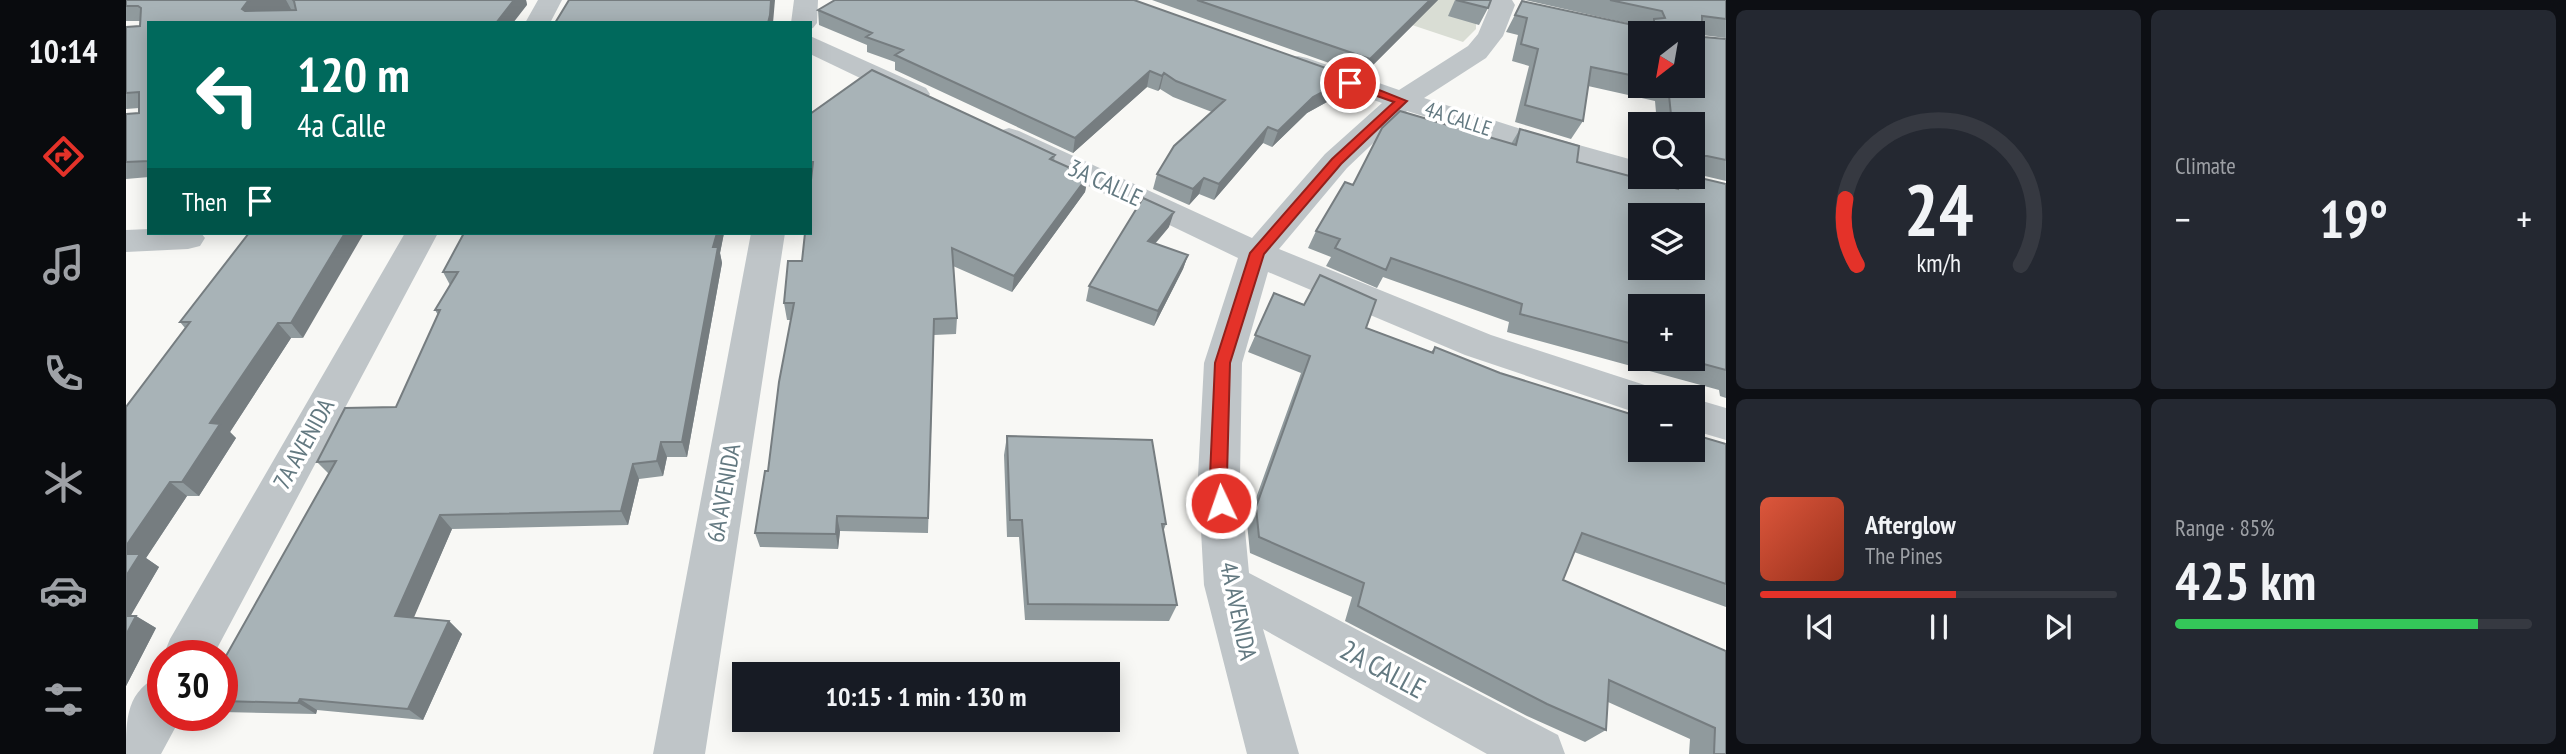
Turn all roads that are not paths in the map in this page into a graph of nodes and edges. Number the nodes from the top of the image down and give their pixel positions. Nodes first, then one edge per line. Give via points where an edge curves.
1 (550, 0) edge
2 (806, 0) edge
3 (1507, 6) edge
4 (538, 21) edge
5 (804, 21) edge
6 (812, 45) edge
7 (1274, 55) edge
8 (1402, 101) junction
9 (941, 105) edge
10 (988, 128) edge
11 (1628, 169) edge
12 (420, 235) edge
13 (768, 235) edge
14 (188, 237) dead end
15 (126, 242) edge
16 (1257, 253) junction
17 (1628, 395) edge
18 (1705, 418) edge
19 (1726, 424) edge
20 (1227, 585) junction
21 (196, 640) edge
22 (147, 727) edge
23 (132, 754) edge
24 (679, 754) edge
25 (1273, 754) edge
26 (1539, 754) edge

1 - 4 street
2 - 5 street
3 - 8 street, 4A AVENIDA via 1477,52
6 - 9 street
7 - 8 street, 4A CALLE
8 - 11 street, 4A CALLE
8 - 16 street, 4A AVENIDA via 1336,161
10 - 16 street, 3A CALLE
12 - 21 street, 7A AVENIDA
13 - 24 street, 6A AVENIDA
14 - 15 street
16 - 17 street, 3A CALLE via 1412,321
16 - 20 street, 4A AVENIDA via 1223,363 1219,476
18 - 19 street
20 - 25 street, 4A AVENIDA
20 - 26 street, 2A CALLE
22 - 23 street

